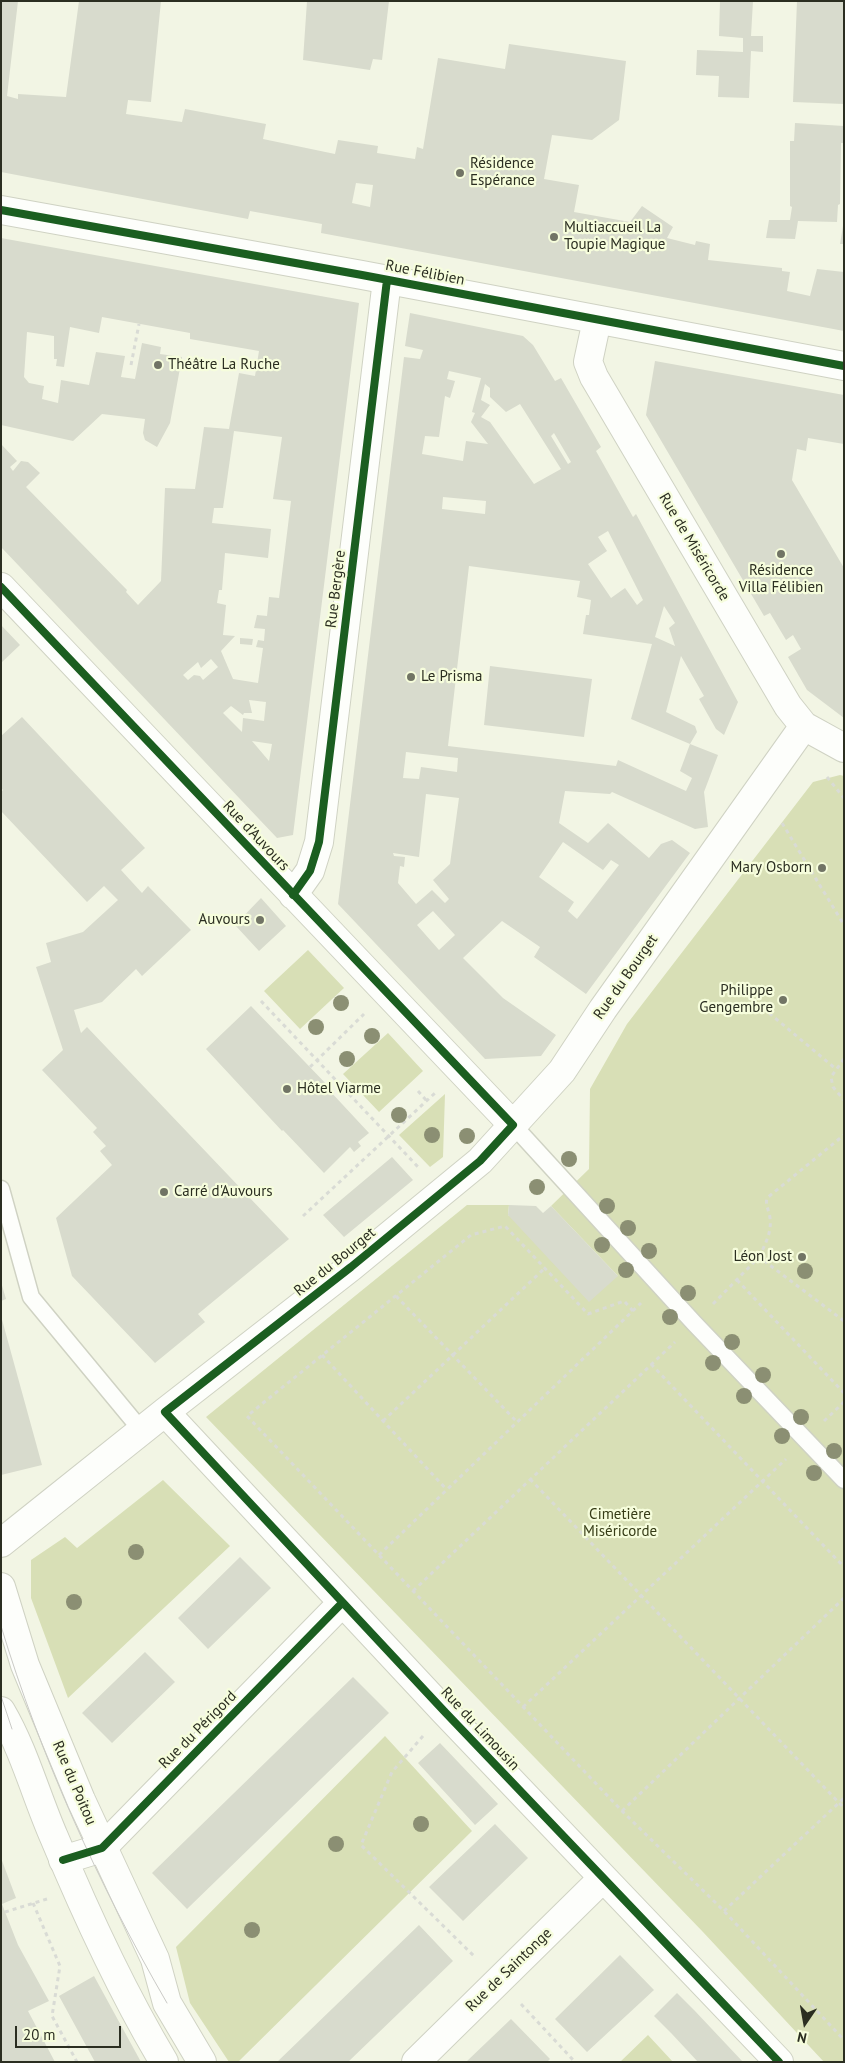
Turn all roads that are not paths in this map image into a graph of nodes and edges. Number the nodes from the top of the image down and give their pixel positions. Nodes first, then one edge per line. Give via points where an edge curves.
1 (1, 210) edge
2 (387, 280) junction
3 (597, 320) junction
4 (844, 366) edge
5 (1, 587) edge
6 (804, 726) junction
7 (844, 748) edge
8 (293, 895) junction
9 (513, 1125) junction
10 (1, 1189) edge
11 (165, 1412) junction
12 (142, 1431) junction
13 (844, 1480) edge
14 (1, 1543) edge
15 (1, 1587) edge
16 (342, 1603) junction
17 (6, 1720) edge
18 (102, 1848) junction
19 (63, 1860) junction
20 (602, 1879) junction
21 (164, 2062) edge
22 (202, 2062) edge
23 (416, 2062) edge
24 (779, 2062) edge

1 - 2 street, Rue Félibien
2 - 3 street, Rue Félibien
2 - 8 street, Rue Bergère via 319,842 310,871
3 - 4 street, Rue Félibien
3 - 6 street, Rue de Miséricorde via 588,362 594,377 788,706
5 - 8 street, Rue d'Auvours
6 - 7 street, Rue de Miséricorde
6 - 9 street, Rue du Bourget via 562,1071
8 - 9 street, Rue d'Auvours
9 - 11 street, Rue du Bourget via 480,1161 352,1267
9 - 13 lane via 694,1323
10 - 12 lane via 30,1297
11 - 12 street, Rue du Bourget
11 - 16 street, Rue du Limousin
12 - 14 street, Rue du Bourget
15 - 18 street, Rue du Poitou via 25,1665
16 - 18 street, Rue du Périgord
16 - 20 street, Rue du Limousin
17 - 19 street
18 - 19 street, Rue du Périgord
18 - 22 street, Rue du Poitou via 155,1959 167,2003
19 - 21 street
20 - 23 street, Rue de Saintonge
20 - 24 street, Rue du Limousin

